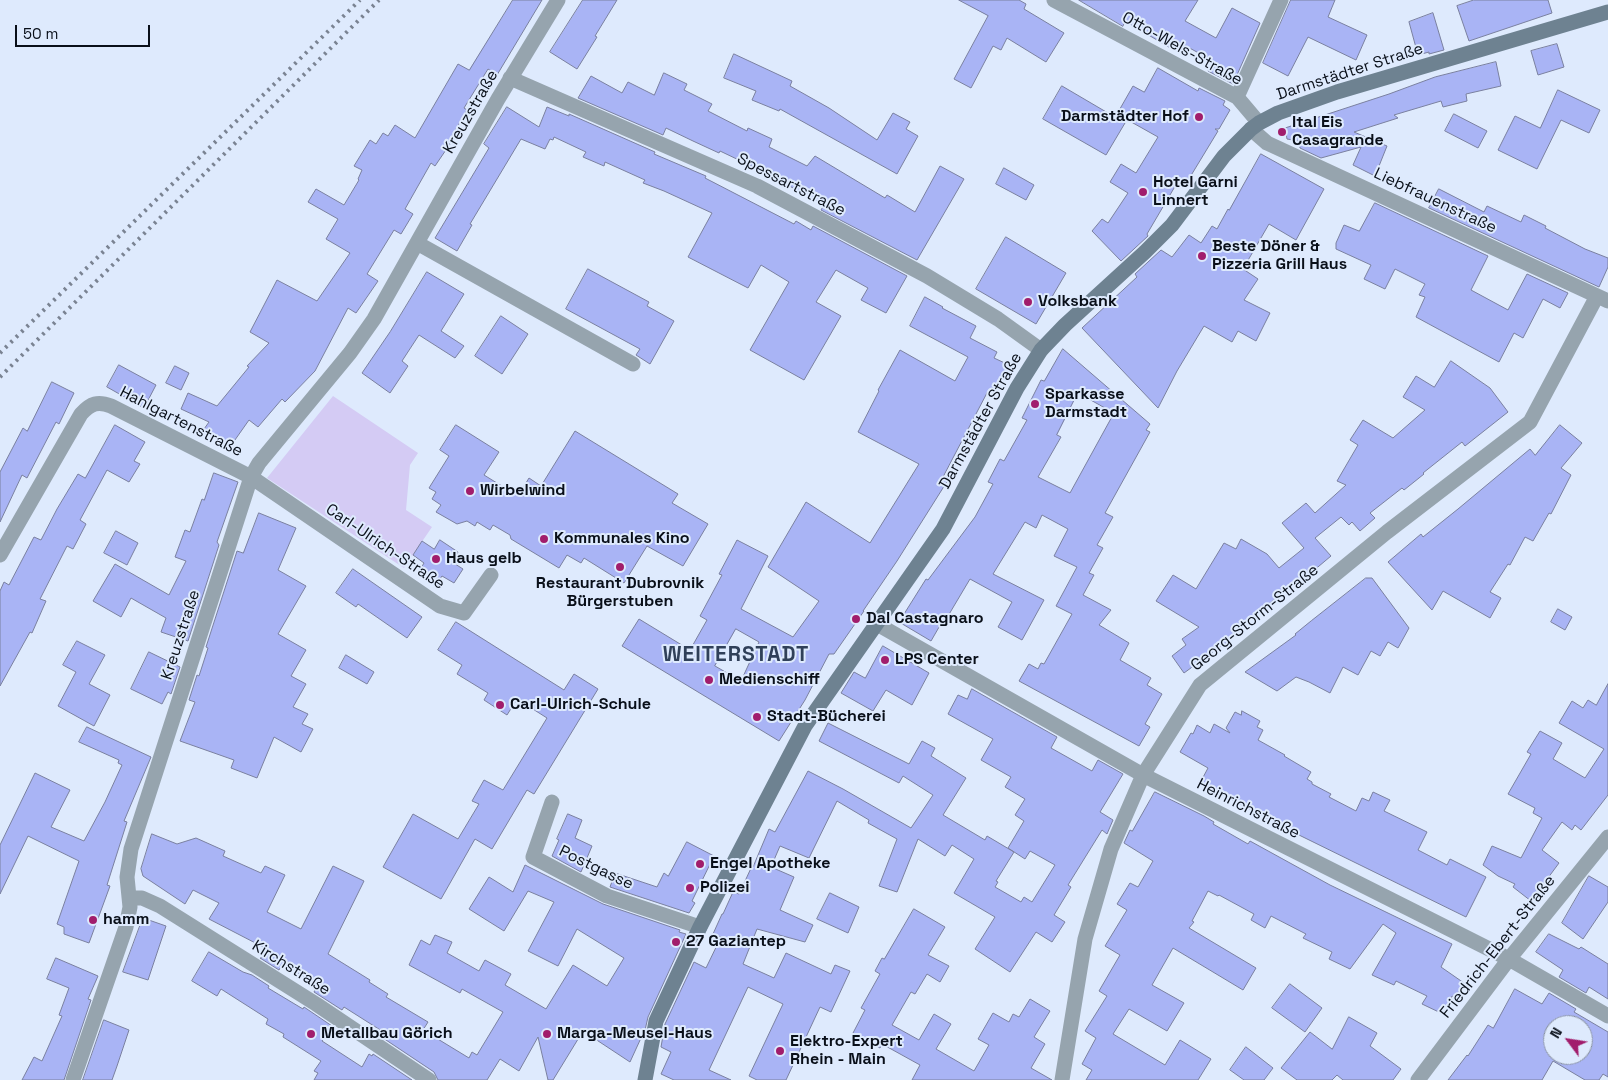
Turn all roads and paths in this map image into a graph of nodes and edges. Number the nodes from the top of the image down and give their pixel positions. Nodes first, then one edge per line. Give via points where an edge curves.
1 (558, 0) edge
2 (1054, 0) edge
3 (1281, 0) edge
4 (1608, 12) edge
5 (510, 78) junction
6 (1237, 97) junction
7 (1255, 126) junction
8 (417, 243) junction
9 (1602, 298) edge
10 (1041, 350) junction
11 (633, 364) dead end
12 (251, 477) junction
13 (0, 555) edge
14 (491, 575) dead end
15 (877, 624) junction
16 (1143, 775) junction
17 (552, 802) dead end
18 (1608, 837) edge
19 (130, 898) junction
20 (700, 928) junction
21 (1509, 960) junction
22 (1608, 1016) edge
23 (73, 1080) edge
24 (429, 1080) edge
25 (645, 1080) edge
26 (1062, 1080) edge
27 (1418, 1080) edge

1 - 5 street, Kreuzstraße
2 - 6 street, Otto-Wels-Straße
3 - 6 street
4 - 7 street, Darmstädter Straße via 1337,92 1278,113
5 - 8 street, Kreuzstraße
5 - 10 street, Spessartstraße via 766,190 927,276 998,319
6 - 7 street, Otto-Wels-Straße
7 - 9 street, Liebfrauenstraße via 1267,143
7 - 10 street, Darmstädter Straße via 1224,156 1172,224
8 - 11 street
8 - 12 street, Kreuzstraße via 364,334
9 - 16 street, Georg-Storm-Straße via 1530,422 1387,532 1200,685
10 - 15 street, Darmstädter Straße via 1017,388 943,529
12 - 13 street, Hahlgartenstraße via 111,406 92,403 81,414
12 - 14 street, Carl-Ulrich-Straße via 440,606 464,613
12 - 19 street, Kreuzstraße via 132,849 127,877
15 - 16 street, Heinrichstraße
15 - 20 street, Darmstädter Straße via 805,726
16 - 21 street, Heinrichstraße
16 - 26 street, Georg-Storm-Straße via 1111,849 1085,939
17 - 20 street, Postgasse via 533,857 606,896
18 - 21 street, Friedrich-Ebert-Straße
19 - 23 street, Kreuzstraße via 126,927
19 - 24 street, Kirchstraße via 142,898 160,906
20 - 25 street, Darmstädter Straße via 656,1021
21 - 22 street, Heinrichstraße
21 - 27 street, Friedrich-Ebert-Straße

